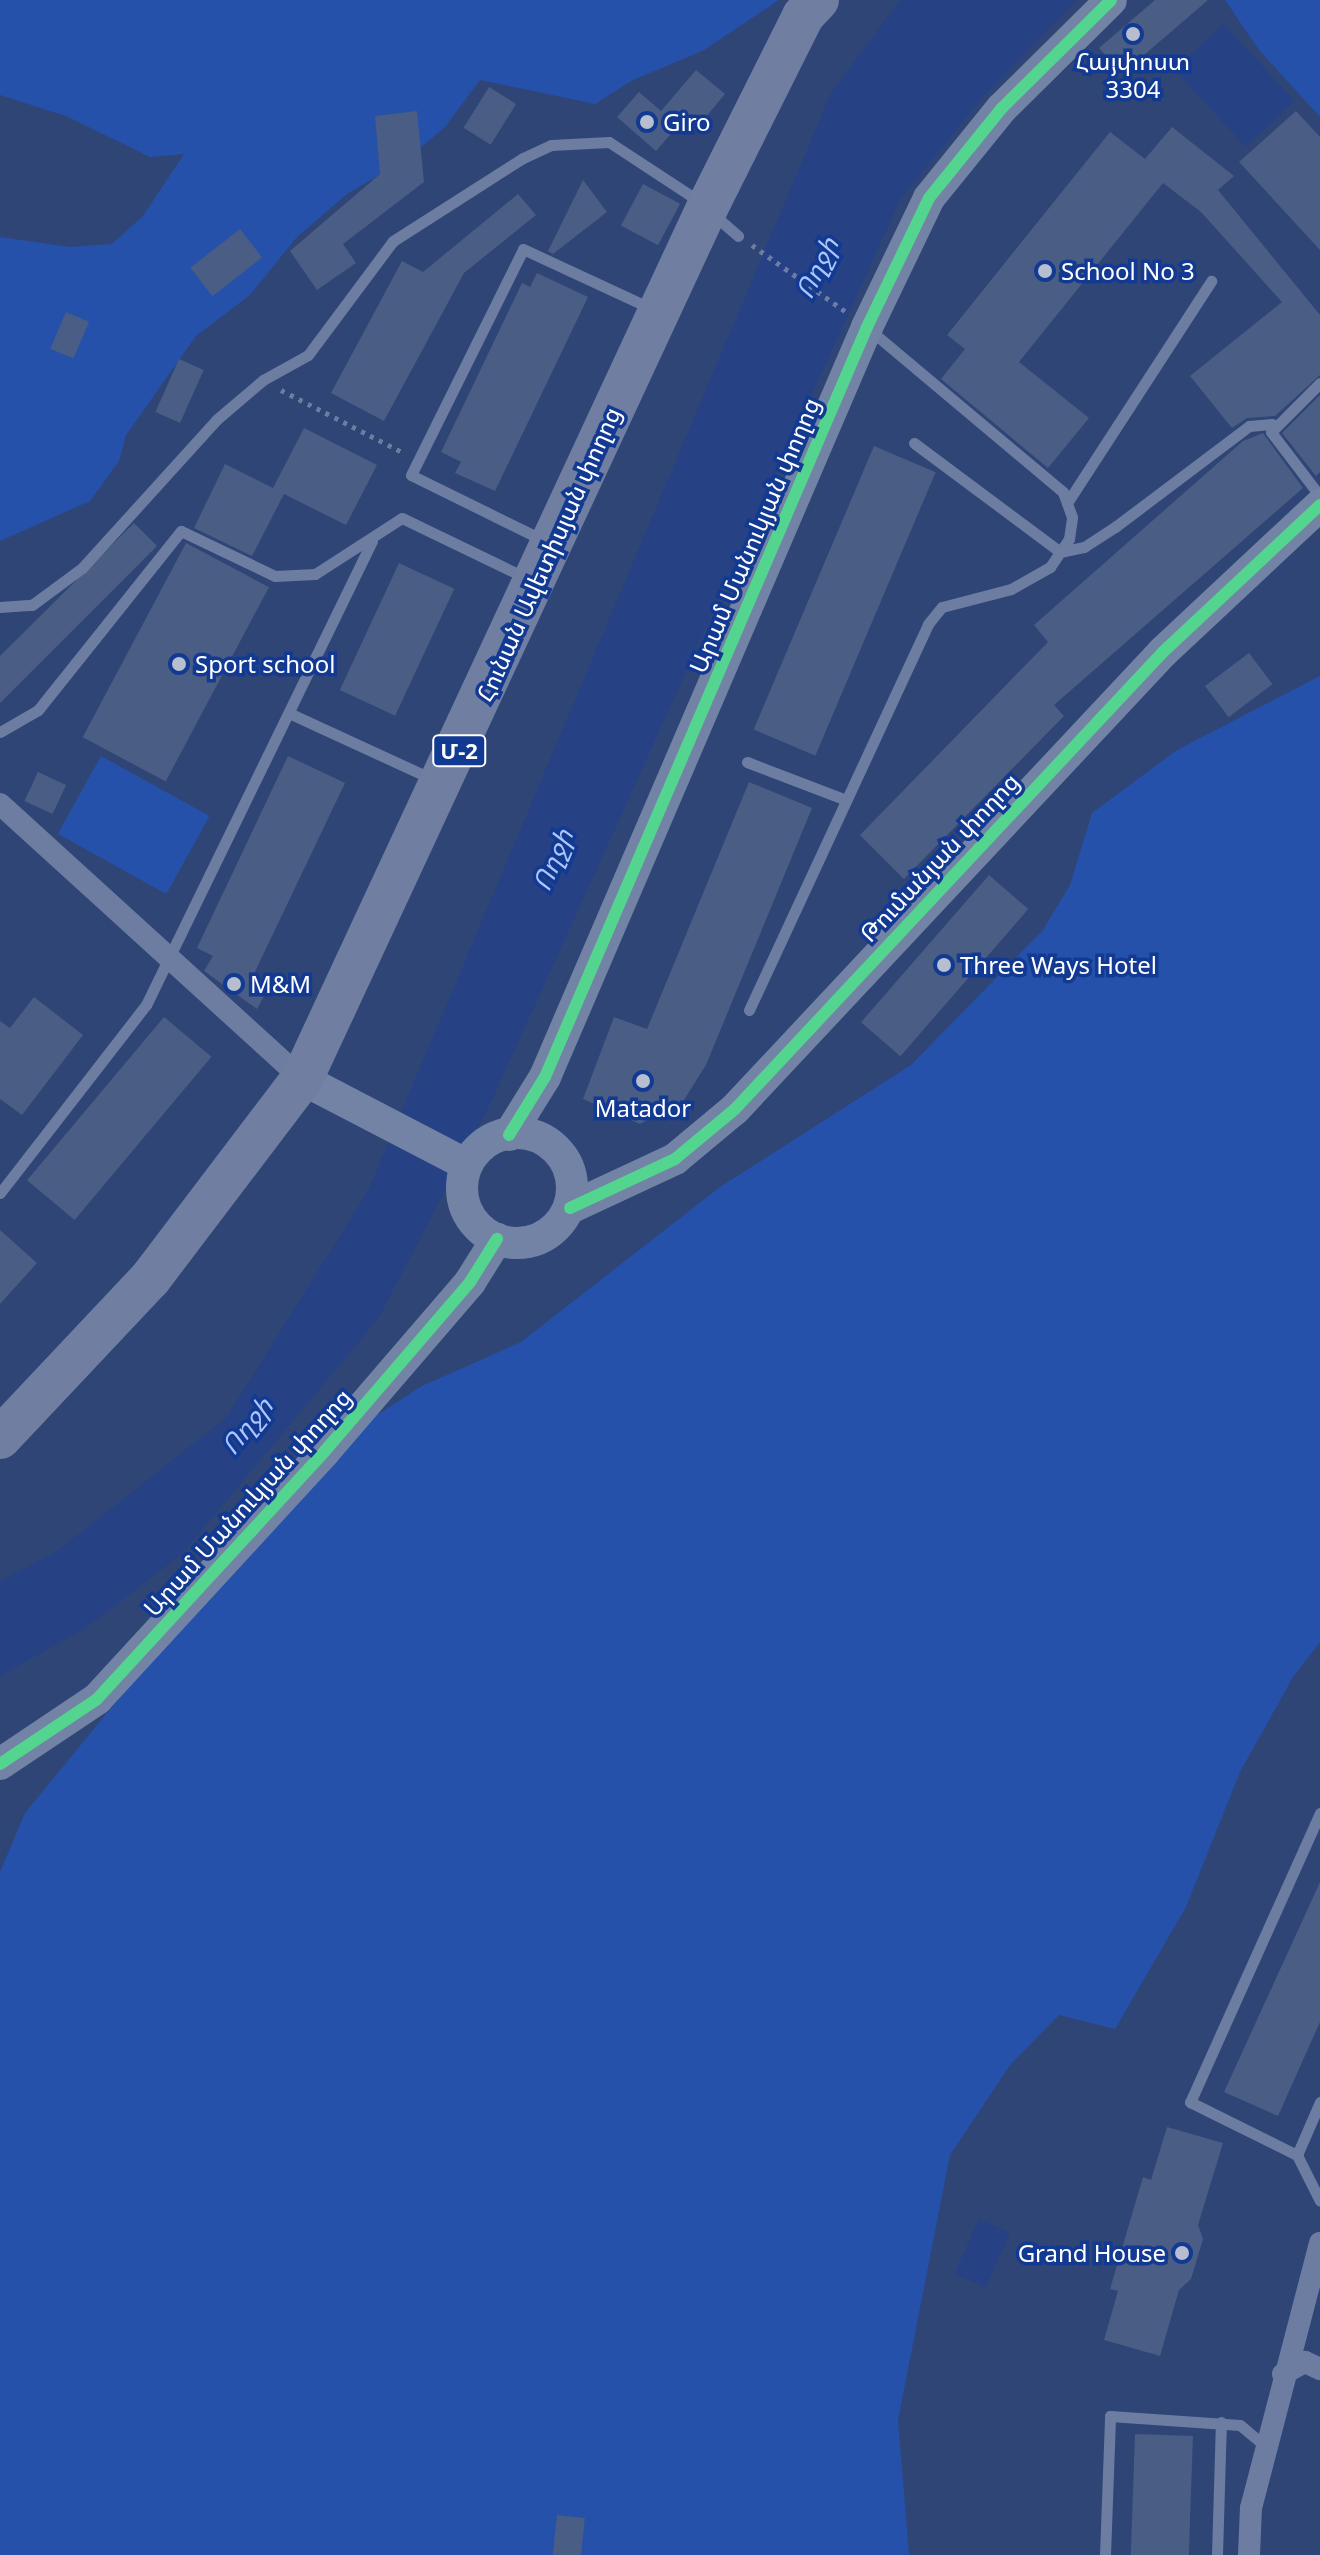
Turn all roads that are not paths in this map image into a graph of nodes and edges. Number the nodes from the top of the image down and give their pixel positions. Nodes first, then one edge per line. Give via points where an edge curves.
1 (818, 0) edge
2 (1111, 0) edge
3 (707, 208) junction
4 (738, 236) road end
5 (1211, 281) dead end
6 (659, 312) junction
7 (863, 324) junction
8 (1320, 383) edge
9 (1272, 424) junction
10 (914, 443) dead end
11 (1320, 496) edge
12 (1067, 503) junction
13 (1320, 505) edge
14 (372, 541) junction
15 (551, 543) junction
16 (1060, 552) junction
17 (534, 582) junction
18 (0, 607) edge
19 (291, 714) junction
20 (0, 732) edge
21 (747, 762) dead end
22 (444, 785) junction
23 (846, 800) junction
24 (0, 804) edge
25 (168, 961) junction
26 (749, 1010) dead end
27 (545, 1077) junction
28 (317, 1088) junction
29 (509, 1135) junction
30 (546, 1139) junction
31 (465, 1164) junction
32 (570, 1174) junction
33 (628, 1184) junction
34 (0, 1193) edge
35 (570, 1208) junction
36 (469, 1217) junction
37 (497, 1239) junction
38 (470, 1282) junction
39 (0, 1438) edge
40 (0, 1764) edge
41 (1320, 1813) edge
42 (1320, 2102) edge
43 (1297, 2155) junction
44 (1320, 2201) edge
45 (1320, 2243) edge
46 (1320, 2369) edge
47 (1283, 2374) junction
48 (1221, 2422) junction
49 (1266, 2447) junction
50 (1105, 2555) edge
51 (1217, 2555) edge
52 (1249, 2555) edge

1 - 3 highway, Հունան Ավետիսյան փողոց / Մ-2 via 803,16
2 - 7 street, Արամ Մանուկյան փողոց via 1002,108 929,198
3 - 4 lane
3 - 6 highway, Հունան Ավետիսյան փողոց / Մ-2
3 - 18 lane via 609,142 551,145 427,214 393,241 308,355 263,380 216,420 82,568 32,605
5 - 12 lane
6 - 15 highway, Հունան Ավետիսյան փողոց / Մ-2
6 - 15 lane via 523,249 411,475
7 - 12 lane via 1063,492
7 - 27 street, Արամ Մանուկյան փողոց
8 - 9 lane
9 - 11 lane
9 - 16 lane via 1249,426 1115,527 1084,547
10 - 16 lane
12 - 16 lane via 1072,517
13 - 33 street, Թումանյան փողոց via 1163,652 735,1109 675,1159
14 - 17 lane via 402,518
14 - 19 lane
14 - 20 lane via 338,555 315,574 275,576 181,531 38,710
15 - 17 highway, Հունան Ավետիսյան փողոց / Մ-2
16 - 23 lane via 1050,567 1011,589 942,607 920,638
17 - 22 highway, Հունան Ավետիսյան փողոց / Մ-2
19 - 22 lane
19 - 25 lane
21 - 23 lane
22 - 28 highway, Հունան Ավետիսյան փողոց / Մ-2
23 - 26 lane
24 - 25 street
25 - 28 street
25 - 34 lane via 146,1005
27 - 29 street, Արամ Մանուկյան փողոց
27 - 30 street, Արամ Մանուկյան փողոց
28 - 31 street
28 - 39 highway, Հունան Ավետիսյան փողոց / Մ-2 via 150,1279
29 - 30 street
29 - 31 street via 481,1146
30 - 32 street
31 - 36 street via 462,1193
32 - 33 street
32 - 35 street
33 - 35 street, Թումանյան փողոց
35 - 37 street via 543,1237 525,1242
36 - 37 street
36 - 38 street
37 - 38 street, Արամ Մանուկյան փողոց
38 - 40 street, Արամ Մանուկյան փողոց via 97,1699
41 - 43 lane via 1190,2102
42 - 43 lane
43 - 44 lane
45 - 47 street
46 - 47 street via 1305,2362
47 - 49 street
48 - 49 lane via 1240,2425
48 - 50 lane via 1110,2416
48 - 51 lane
49 - 52 street via 1251,2508

